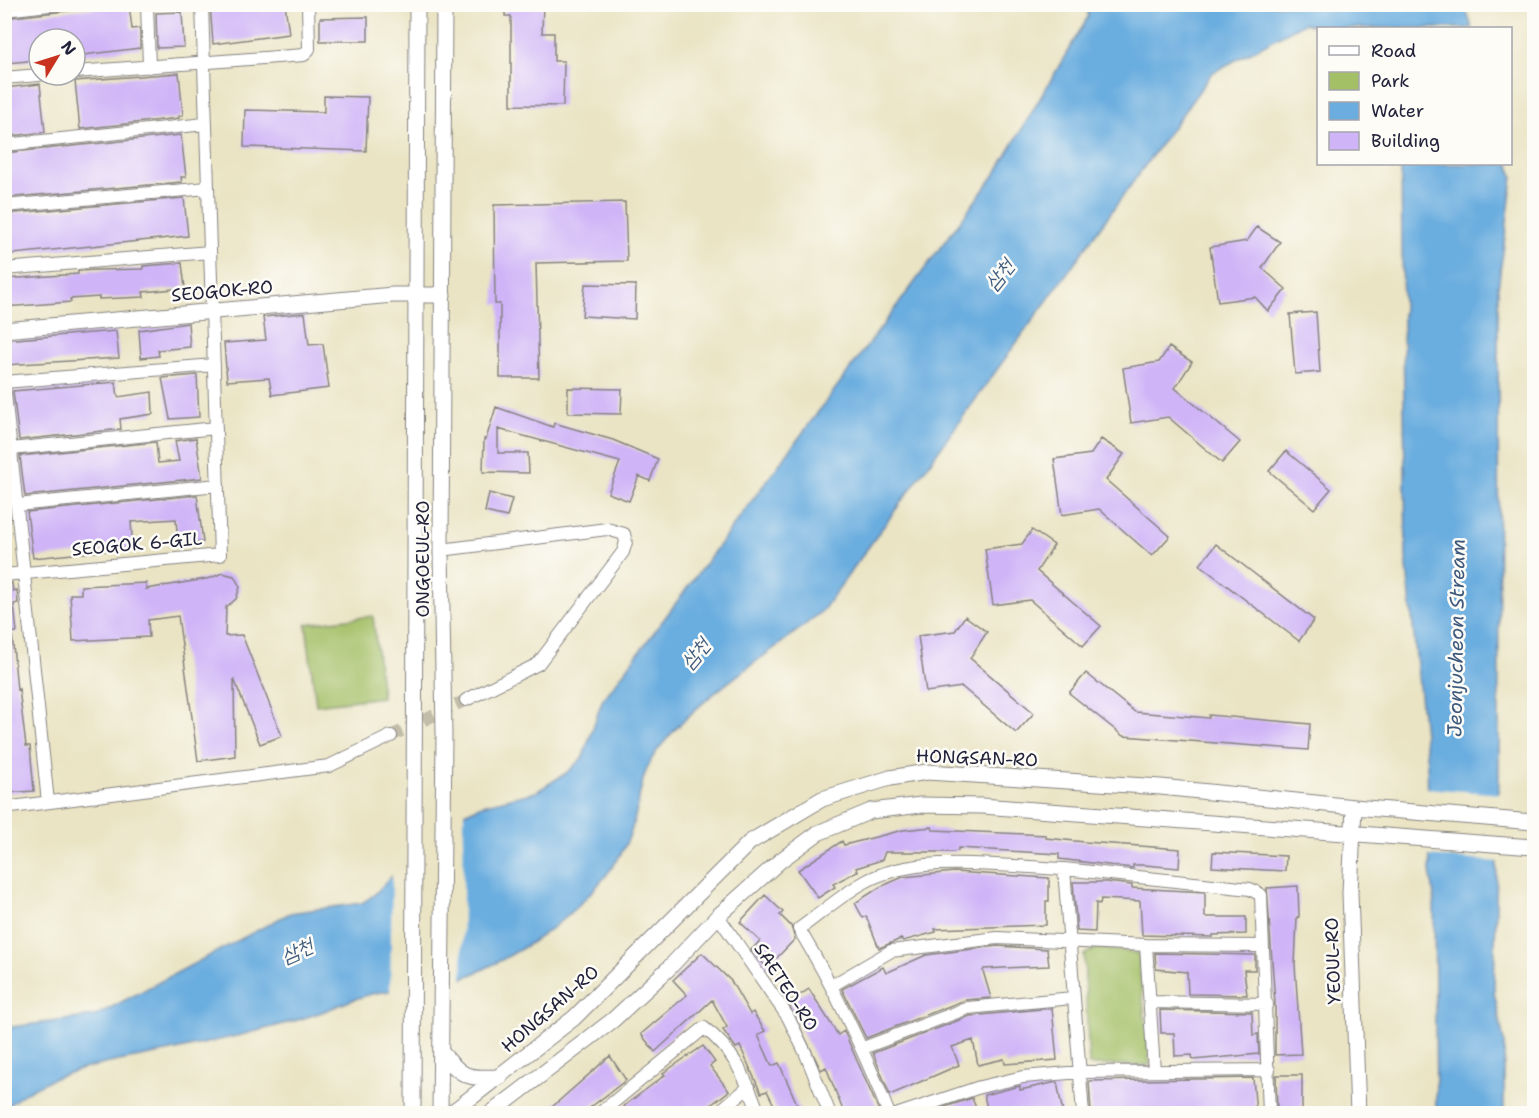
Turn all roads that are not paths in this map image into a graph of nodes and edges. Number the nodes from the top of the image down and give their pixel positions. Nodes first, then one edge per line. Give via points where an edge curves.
1 (58, 4) edge
2 (147, 4) edge
3 (202, 4) edge
4 (308, 4) edge
5 (417, 4) edge
6 (444, 4) edge
7 (4, 10) edge
8 (203, 63) junction
9 (149, 67) junction
10 (87, 71) edge
11 (27, 76) edge
12 (4, 78) edge
13 (205, 124) junction
14 (4, 145) edge
15 (207, 188) junction
16 (4, 206) edge
17 (210, 252) junction
18 (4, 269) edge
19 (443, 295) junction
20 (416, 296) junction
21 (212, 312) junction
22 (4, 330) edge
23 (214, 365) junction
24 (4, 383) edge
25 (216, 428) junction
26 (11, 448) junction
27 (218, 485) junction
28 (17, 505) junction
29 (441, 550) junction
30 (24, 573) junction
31 (4, 575) edge
32 (443, 631) junction
33 (416, 633) junction
34 (466, 700) tunnel mouth
35 (392, 736) tunnel mouth
36 (48, 802) junction
37 (1354, 807) junction
38 (4, 808) edge
39 (1534, 822) edge
40 (1352, 833) junction
41 (1534, 847) edge
42 (1064, 869) junction
43 (718, 916) junction
44 (1069, 941) junction
45 (1146, 945) junction
46 (1263, 946) junction
47 (833, 985) junction
48 (1073, 998) junction
49 (1150, 1002) junction
50 (1267, 1004) junction
51 (863, 1048) junction
52 (442, 1053) junction
53 (1269, 1070) junction
54 (1154, 1071) junction
55 (1080, 1072) junction
56 (500, 1077) junction
57 (749, 1087) junction
58 (413, 1109) edge
59 (440, 1113) edge
60 (450, 1113) edge
61 (490, 1113) edge
62 (599, 1113) edge
63 (716, 1113) edge
64 (759, 1113) edge
65 (830, 1113) edge
66 (889, 1113) edge
67 (899, 1113) edge
68 (1083, 1113) edge
69 (1269, 1113) edge
70 (1358, 1113) edge

1 - 7 street
2 - 9 street
3 - 8 street, SEOGOK 6-GIL
4 - 8 street via 309,49 304,55
5 - 20 street, ONGOEUL-RO
6 - 19 street, ONGOEUL-RO
8 - 9 street
8 - 13 street, SEOGOK 6-GIL
9 - 10 street
11 - 12 street
13 - 14 street
13 - 15 street, SEOGOK 6-GIL
15 - 16 street
15 - 17 street, SEOGOK 6-GIL
17 - 18 street
17 - 21 street, SEOGOK 6-GIL
19 - 20 street, SEOGOK-RO
19 - 29 street, ONGOEUL-RO
20 - 21 street, SEOGOK-RO
20 - 33 street, ONGOEUL-RO
21 - 22 street, SEOGOK-RO
21 - 23 street, SEOGOK 6-GIL
23 - 24 street
23 - 25 street, SEOGOK 6-GIL
24 - 26 street
25 - 26 street
25 - 27 street, SEOGOK 6-GIL
26 - 28 street
27 - 28 street
27 - 30 street, SEOGOK 6-GIL via 220,555
28 - 30 street
29 - 32 street, ONGOEUL-RO
29 - 34 street via 607,529 624,534 626,542 538,664
30 - 31 street, SEOGOK 6-GIL
30 - 36 street
32 - 33 street
32 - 52 street, ONGOEUL-RO
33 - 58 street, ONGOEUL-RO
35 - 36 street via 329,766
36 - 38 street
37 - 39 street, HONGSAN-RO
37 - 40 street, YEOUL-RO
37 - 56 street, HONGSAN-RO via 1161,787 927,772 890,778 822,799 750,842 574,1018
40 - 41 street
40 - 43 street via 921,805 871,812 818,833
40 - 70 street, YEOUL-RO via 1350,893
42 - 44 street
42 - 46 street via 1251,889 1261,895
42 - 47 street via 946,864 903,869 864,882 799,929
43 - 61 street via 613,1020
43 - 65 street, SAETEO-RO via 788,1017
44 - 45 street
44 - 47 street via 997,938 891,951
44 - 48 street
45 - 46 street
45 - 49 street
46 - 50 street
47 - 51 street
48 - 51 street via 968,1008
48 - 55 street
49 - 50 street
49 - 54 street
50 - 53 street
51 - 66 street
52 - 56 street via 458,1072 472,1077
52 - 59 street, ONGOEUL-RO
53 - 54 street
53 - 69 street
54 - 55 street
55 - 67 street via 1023,1077
55 - 68 street
56 - 60 street, HONGSAN-RO
57 - 62 street via 722,1041 704,1028
57 - 63 street
57 - 64 street

